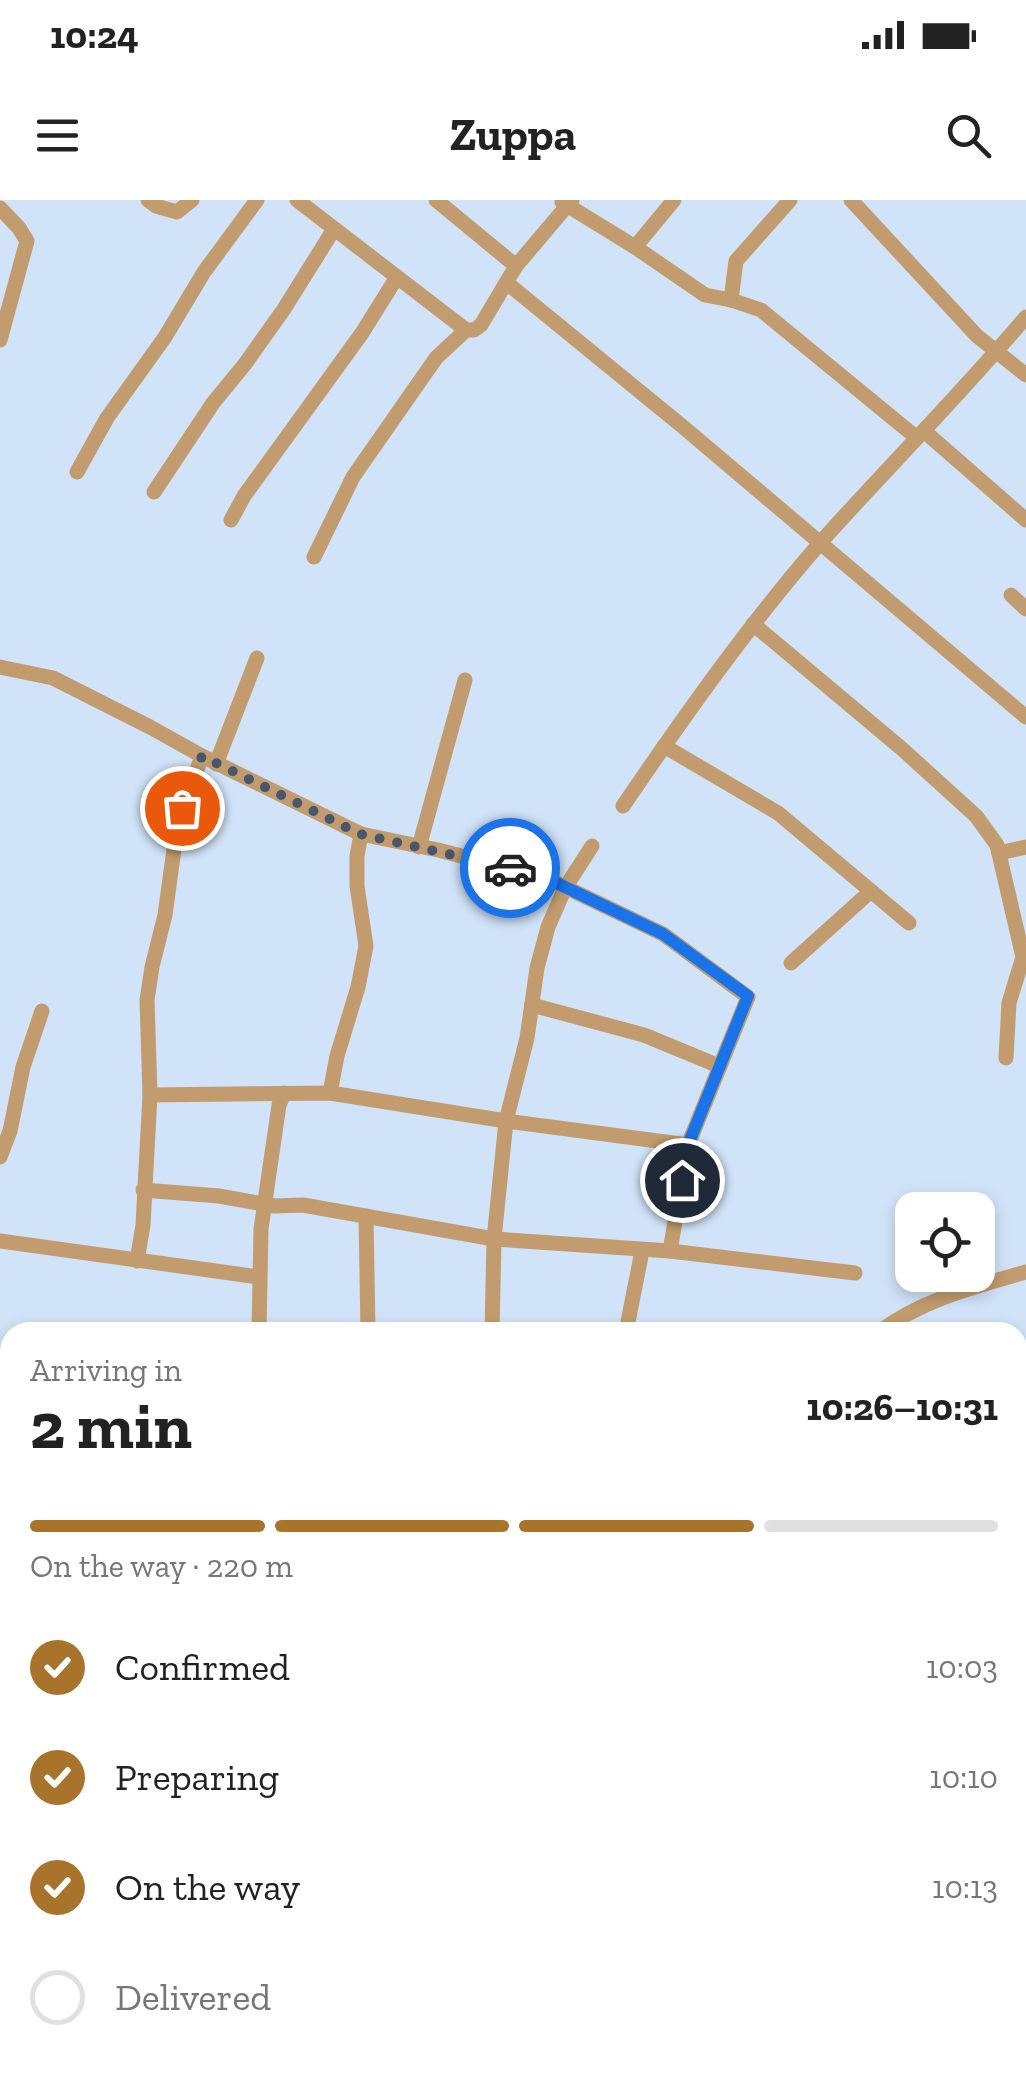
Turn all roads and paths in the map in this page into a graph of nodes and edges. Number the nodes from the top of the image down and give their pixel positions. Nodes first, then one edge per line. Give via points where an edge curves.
1 (148, 200) edge
2 (192, 200) edge
3 (258, 200) edge
4 (297, 200) edge
5 (436, 200) edge
6 (674, 200) edge
7 (790, 200) edge
8 (850, 200) edge
9 (566, 202) edge
10 (0, 208) edge
11 (334, 229) junction
12 (636, 247) junction
13 (516, 266) junction
14 (396, 277) junction
15 (507, 283) junction
16 (732, 300) junction
17 (1026, 317) edge
18 (466, 330) junction
19 (0, 340) edge
20 (996, 352) junction
21 (1026, 375) edge
22 (920, 435) junction
23 (77, 472) dead end
24 (154, 492) dead end
25 (231, 520) dead end
26 (1026, 520) edge
27 (820, 544) junction
28 (314, 556) dead end
29 (1011, 595) dead end
30 (1026, 609) edge
31 (753, 624) junction
32 (257, 658) dead end
33 (0, 666) edge
34 (465, 680) dead end
35 (1024, 712) edge
36 (664, 746) junction
37 (209, 760) junction
38 (624, 806) dead end
39 (360, 834) junction
40 (420, 846) junction
41 (592, 846) dead end
42 (1026, 848) edge
43 (1000, 853) junction
44 (565, 888) junction
45 (872, 891) junction
46 (909, 923) dead end
47 (1024, 956) edge
48 (791, 962) dead end
49 (532, 1005) junction
50 (42, 1011) dead end
51 (1006, 1058) dead end
52 (719, 1066) junction
53 (284, 1093) junction
54 (330, 1093) junction
55 (150, 1095) junction
56 (506, 1121) junction
57 (688, 1145) junction
58 (0, 1157) edge
59 (143, 1190) junction
60 (264, 1204) junction
61 (366, 1216) junction
62 (494, 1239) junction
63 (0, 1241) edge
64 (642, 1251) junction
65 (670, 1251) junction
66 (137, 1262) junction
67 (1026, 1272) edge
68 (854, 1273) dead end
69 (258, 1277) junction
70 (259, 1322) edge
71 (368, 1322) edge
72 (492, 1322) edge
73 (628, 1322) edge
74 (893, 1322) edge

1 - 2 street via 177,212
3 - 23 street via 204,272
4 - 11 street
5 - 13 street
6 - 12 street
7 - 16 street via 736,261
8 - 20 street
9 - 12 street
9 - 13 street
10 - 19 street via 27,241
11 - 14 street
11 - 24 street
12 - 16 street via 704,295
13 - 15 street
14 - 18 street
14 - 25 street
15 - 18 street via 481,325
15 - 27 street
16 - 22 street via 761,310
17 - 20 street
18 - 28 street via 436,358 353,477
20 - 21 street
20 - 22 street
22 - 26 street
22 - 27 street
27 - 31 street
27 - 35 street
29 - 30 street
31 - 36 street
31 - 43 street via 976,816
32 - 37 street
33 - 37 street via 53,678
34 - 40 street
36 - 38 street
36 - 45 street via 778,813
37 - 39 street
37 - 55 street via 182,808 147,1000
39 - 40 street
39 - 54 street via 357,886 366,946
40 - 44 street
41 - 44 street
42 - 43 street
43 - 47 street
44 - 49 street via 548,927
44 - 52 street via 663,934 748,996
45 - 46 street
45 - 48 street
47 - 51 street via 1009,1003
49 - 52 street via 644,1035
49 - 56 street
50 - 58 street
52 - 57 street
53 - 54 street
53 - 55 street
53 - 60 street
54 - 56 street
55 - 59 street
56 - 57 street
56 - 62 street
57 - 65 street
59 - 60 street
59 - 66 street
60 - 61 street
60 - 69 street
61 - 62 street
61 - 71 street
62 - 64 street
62 - 72 street
63 - 66 street
64 - 65 street
64 - 73 street
65 - 68 street
66 - 69 street
67 - 74 street via 952,1293
69 - 70 street

